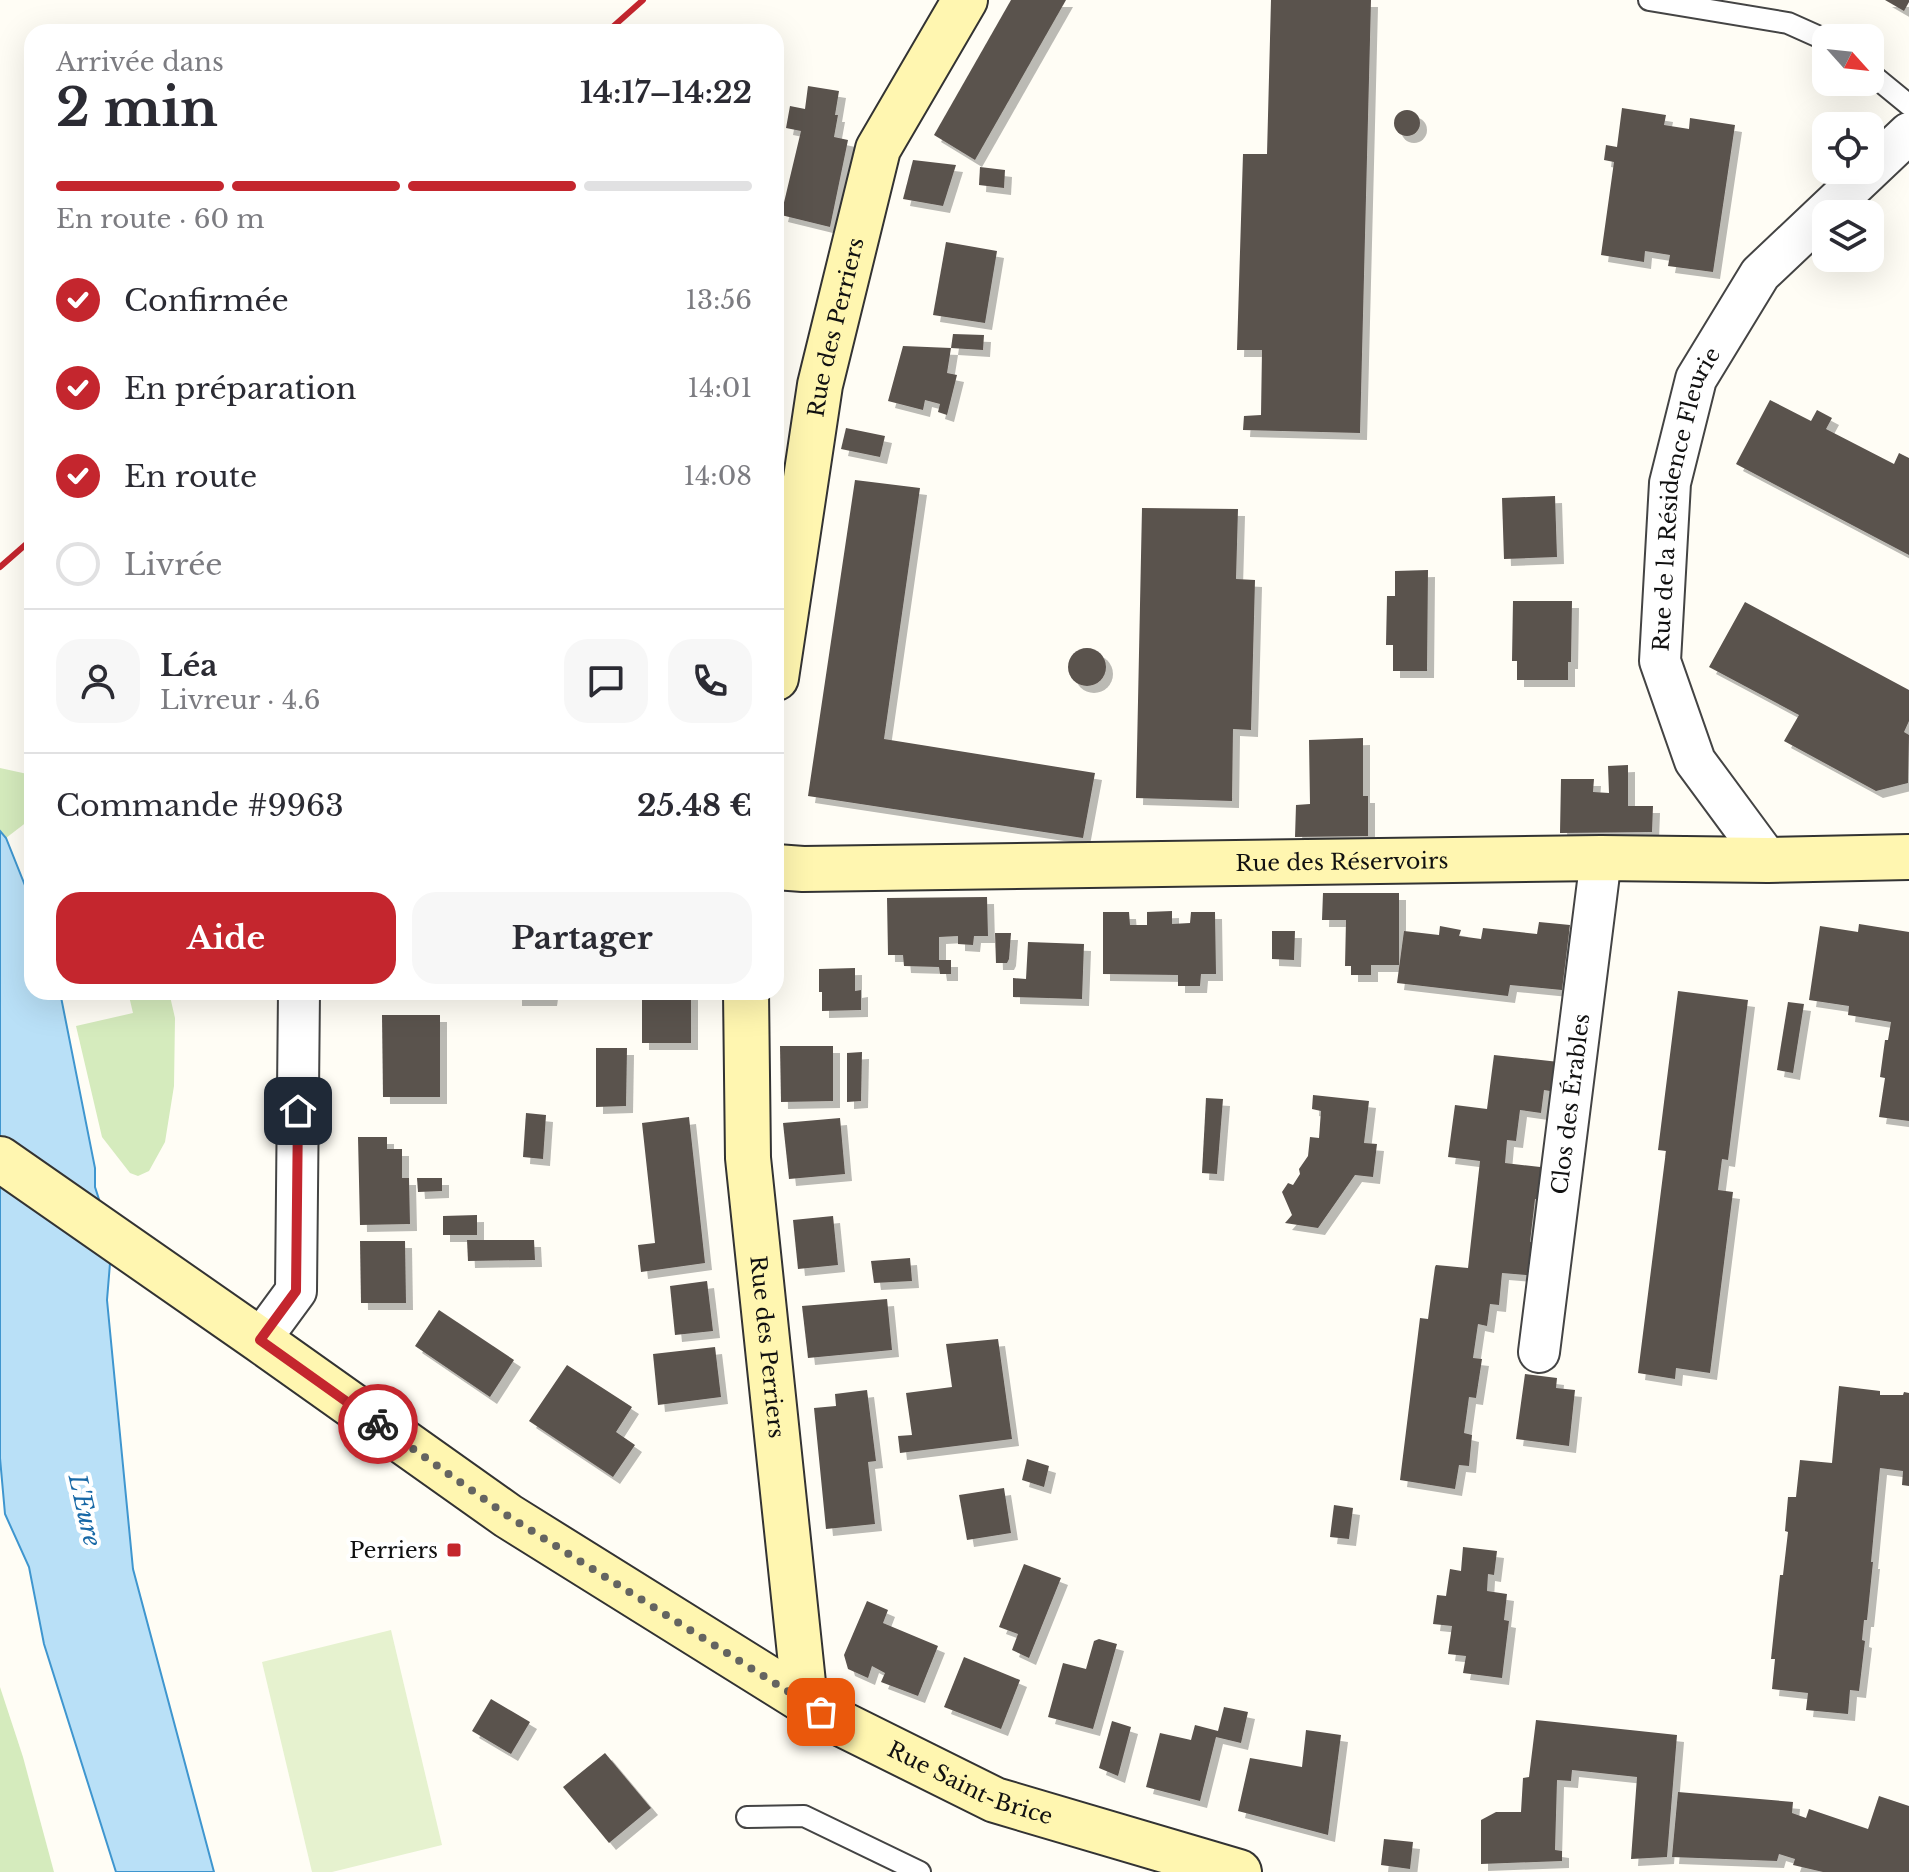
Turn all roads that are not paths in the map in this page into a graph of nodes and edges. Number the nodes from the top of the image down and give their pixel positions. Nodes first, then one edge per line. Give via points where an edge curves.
1 (965, 0) edge
2 (1649, 0) edge
3 (1812, 34) edge
4 (1884, 84) edge
5 (1909, 105) edge
6 (1909, 133) edge
7 (784, 625) edge
8 (1909, 857) edge
9 (1601, 858) junction
10 (1768, 860) junction
11 (784, 868) edge
12 (299, 1000) edge
13 (746, 1000) edge
14 (0, 1159) edge
15 (260, 1340) junction
16 (1539, 1352) dead end
17 (805, 1702) junction
18 (747, 1817) dead end
19 (920, 1872) edge
20 (1239, 1872) edge

1 - 7 street, Rue des Perriers via 878,149 820,385
2 - 3 lane via 1788,23
4 - 5 lane
6 - 10 street, Rue de la Résidence Fleurie via 1760,274 1696,379 1670,483 1660,661 1695,761
8 - 10 street, Rue des Réservoirs
9 - 10 street, Rue des Réservoirs
9 - 11 street, Rue des Réservoirs
9 - 16 street, Clos des Érables
12 - 15 street via 296,1291
13 - 17 street, Rue des Perriers via 748,1158
14 - 15 street, Rue Saint-Brice
15 - 17 street, Rue Saint-Brice via 508,1516
17 - 20 street, Rue Saint-Brice via 995,1800
18 - 19 lane via 804,1816

